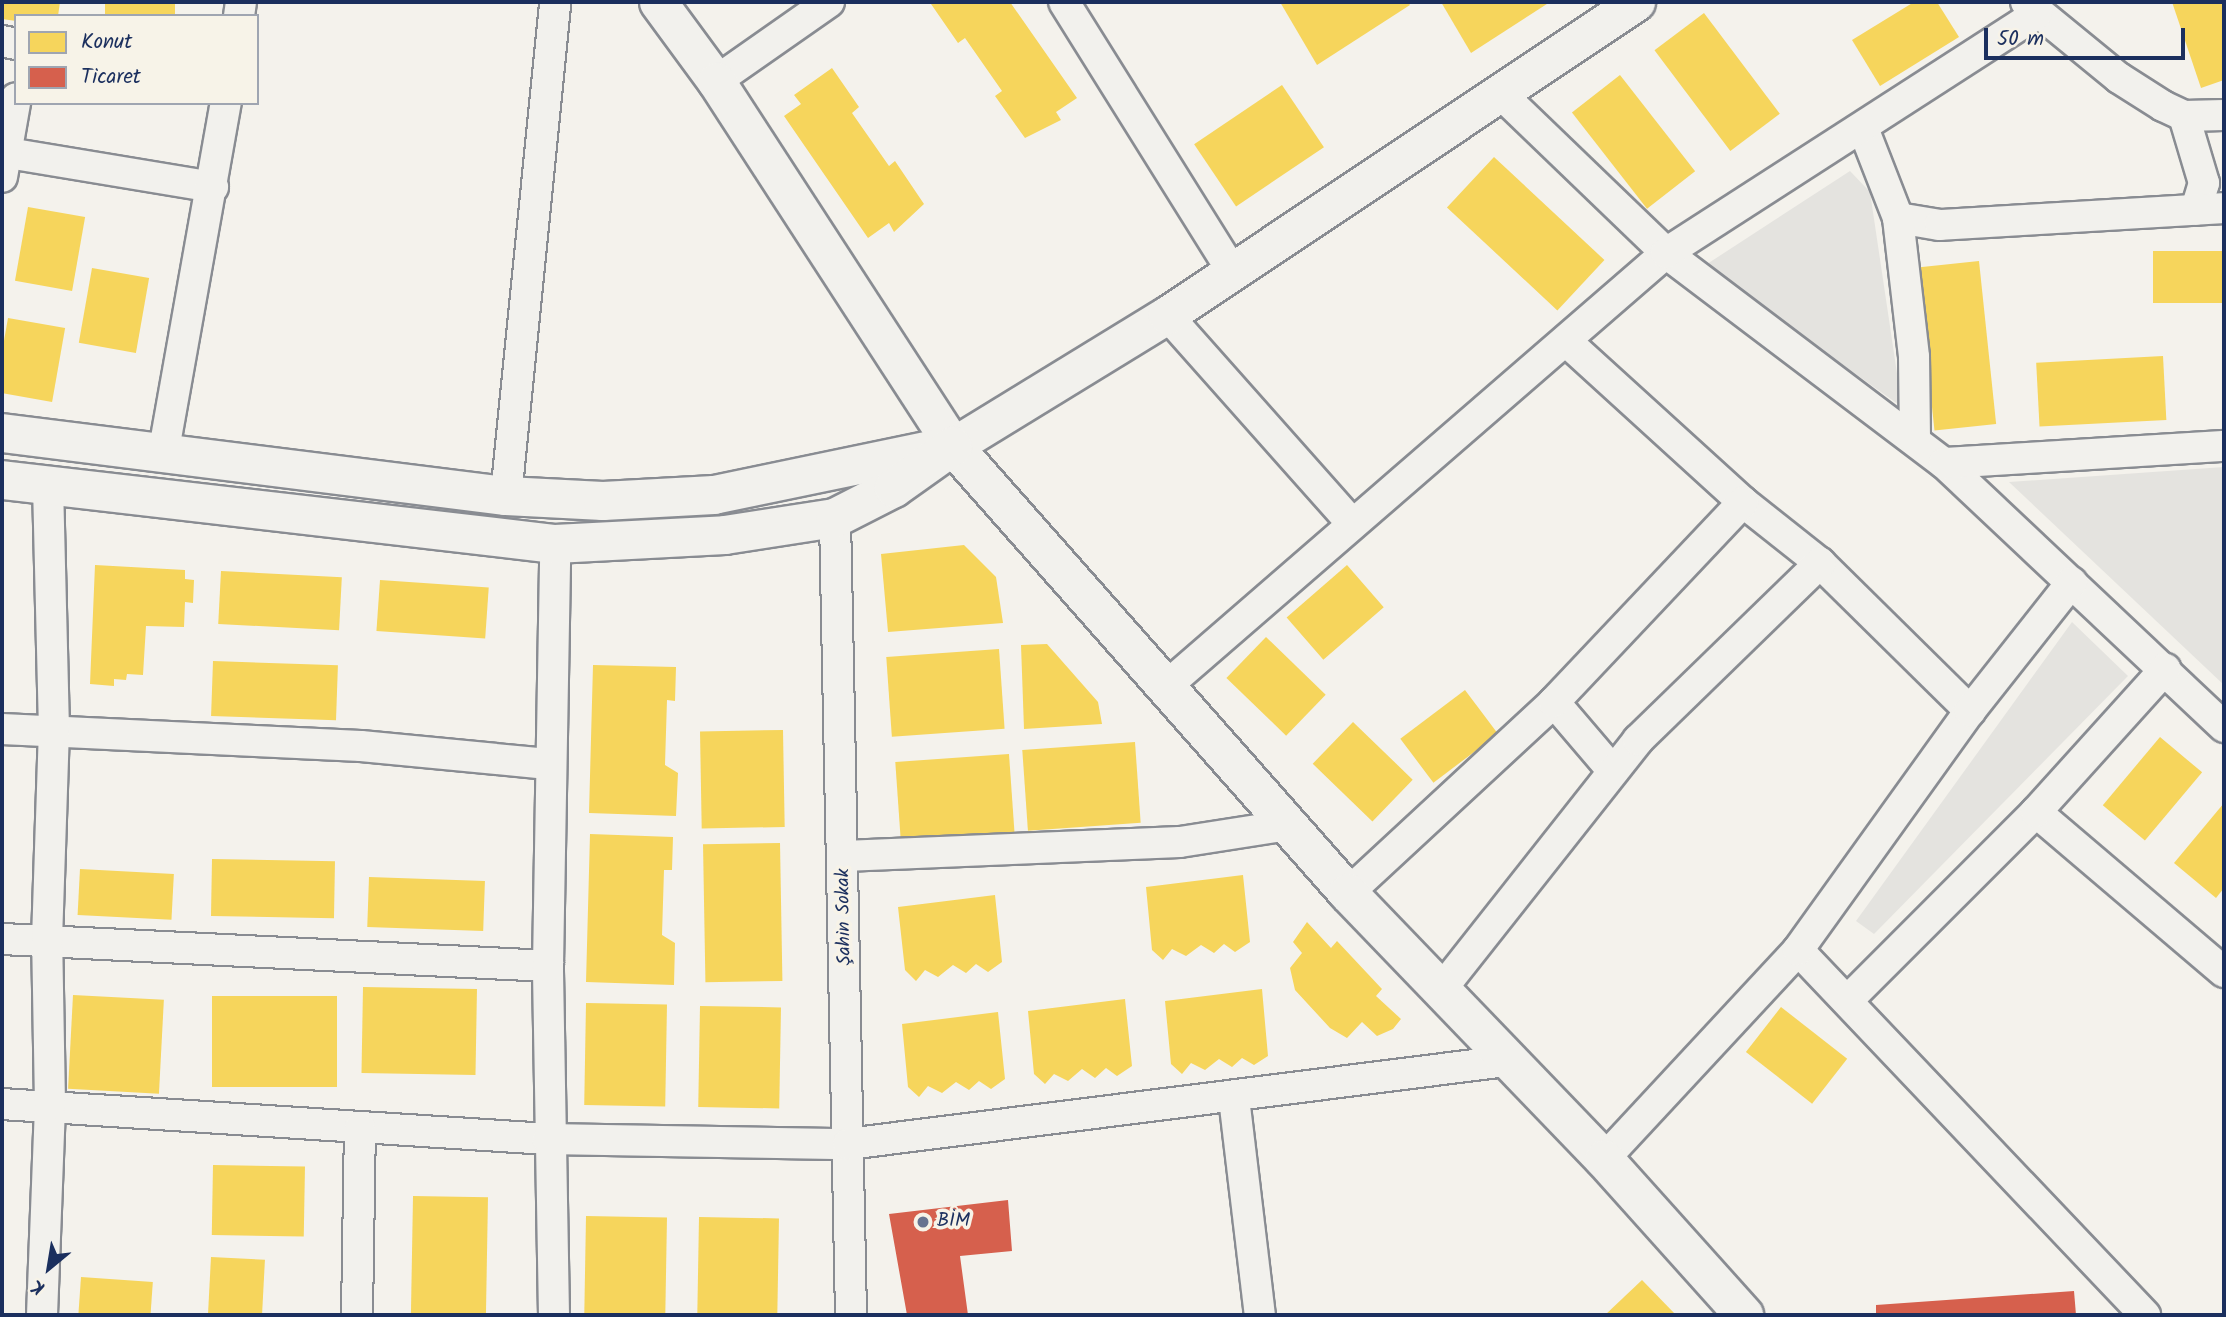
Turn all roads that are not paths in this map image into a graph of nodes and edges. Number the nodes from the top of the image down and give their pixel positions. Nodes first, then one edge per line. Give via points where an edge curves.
1 (555, 2) edge
2 (658, 2) edge
3 (829, 2) edge
4 (1064, 2) edge
5 (1636, 2) edge
6 (2031, 8) edge
7 (716, 81) junction
8 (1500, 93) junction
9 (15, 105) edge
10 (226, 105) edge
11 (2224, 115) edge
12 (2184, 116) junction
13 (1863, 128) junction
14 (3, 161) edge
15 (213, 187) junction
16 (2210, 209) edge
17 (1898, 218) junction
18 (1666, 253) junction
19 (1231, 269) junction
20 (1167, 315) junction
21 (1566, 341) junction
22 (2, 433) edge
23 (1915, 440) junction
24 (953, 446) junction
25 (2224, 446) edge
26 (163, 455) junction
27 (1944, 463) junction
28 (2, 480) edge
29 (48, 485) junction
30 (506, 496) junction
31 (1743, 502) junction
32 (835, 518) junction
33 (1352, 522) junction
34 (555, 544) junction
35 (1820, 563) junction
36 (2072, 582) junction
37 (2165, 669) junction
38 (1163, 689) junction
39 (1554, 702) junction
40 (1970, 711) junction
41 (2224, 727) edge
42 (2, 729) edge
43 (54, 730) junction
44 (548, 764) junction
45 (1613, 771) junction
46 (2036, 812) junction
47 (1289, 825) junction
48 (844, 856) junction
49 (1348, 893) junction
50 (2, 939) edge
51 (47, 940) junction
52 (1798, 950) junction
53 (548, 967) junction
54 (2224, 972) edge
55 (1440, 991) junction
56 (1848, 1000) junction
57 (1506, 1061) junction
58 (1234, 1098) junction
59 (2, 1104) edge
60 (50, 1104) junction
61 (360, 1128) junction
62 (548, 1139) junction
63 (848, 1144) junction
64 (1604, 1158) junction
65 (42, 1315) edge
66 (357, 1315) edge
67 (554, 1315) edge
68 (851, 1315) edge
69 (1260, 1315) edge
70 (1744, 1315) edge
71 (2145, 1315) edge

1 - 30 street
2 - 7 street
3 - 7 street
4 - 19 street
5 - 8 street
6 - 12 street via 2119,78
6 - 13 street
7 - 24 street
8 - 18 street
8 - 19 street
9 - 14 street
10 - 15 street
11 - 12 street
12 - 16 street
13 - 17 street
13 - 18 street
14 - 15 street
15 - 26 street
16 - 17 street via 1940,225
17 - 23 street via 1914,357
18 - 21 street
18 - 23 street
19 - 20 street
20 - 24 street
20 - 33 street
21 - 31 street
21 - 33 street
22 - 26 main road
23 - 27 street
24 - 30 main road via 714,495 603,501
24 - 32 main road via 894,488
24 - 38 main road
25 - 27 street
26 - 30 main road
27 - 36 street
28 - 29 main road
29 - 34 main road
29 - 43 street
31 - 35 street
31 - 39 street
32 - 34 main road via 725,535
32 - 48 street, Şahin Sokak
33 - 38 street
34 - 44 street
35 - 40 street
35 - 45 street via 1638,740
36 - 37 street
36 - 40 street
37 - 41 street
37 - 46 street
38 - 47 main road
39 - 45 street
39 - 49 street
40 - 52 street
42 - 43 street
43 - 44 street via 361,746
43 - 51 street
44 - 53 street
45 - 55 street
46 - 54 street
46 - 56 street
47 - 48 street via 1180,842
47 - 49 main road
48 - 63 street, Şahin Sokak
49 - 55 main road
50 - 51 street
51 - 53 street
51 - 60 street
52 - 56 street
52 - 64 street
53 - 62 street
55 - 57 main road
56 - 71 street
57 - 58 street
57 - 64 main road
58 - 63 street
58 - 69 street
59 - 60 street
60 - 61 street
60 - 65 street
61 - 62 street via 421,1127
61 - 66 street
62 - 63 street
62 - 67 street
63 - 68 street, Şahin Sokak
64 - 70 main road

